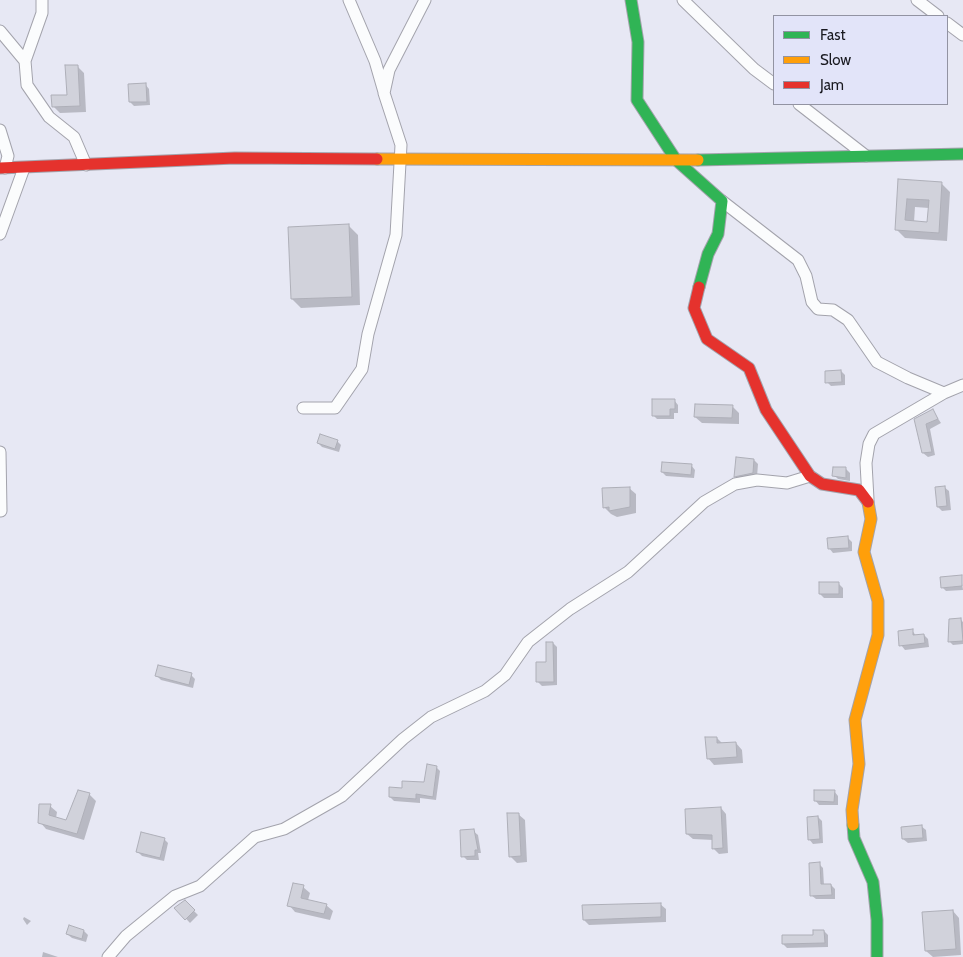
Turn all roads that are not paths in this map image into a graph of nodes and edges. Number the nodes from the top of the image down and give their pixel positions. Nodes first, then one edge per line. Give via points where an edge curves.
1 (42, 0) edge
2 (349, 0) edge
3 (425, 0) edge
4 (631, 0) edge
5 (683, 0) edge
6 (917, 0) edge
7 (937, 15) edge
8 (948, 24) edge
9 (0, 31) edge
10 (963, 35) edge
11 (24, 62) junction
12 (773, 83) edge
13 (384, 93) junction
14 (800, 105) edge
15 (0, 130) edge
16 (963, 154) edge
17 (866, 156) junction
18 (400, 158) junction
19 (676, 160) junction
20 (86, 165) junction
21 (3, 168) edge
22 (24, 168) junction
23 (722, 202) junction
24 (0, 234) edge
25 (963, 385) edge
26 (944, 393) junction
27 (303, 408) dead end
28 (0, 452) edge
29 (810, 476) junction
30 (868, 500) junction
31 (1, 511) edge
32 (108, 957) edge
33 (876, 957) edge

1 - 11 street via 42,13
2 - 13 street
3 - 13 street via 389,70
4 - 19 street via 638,42 637,100
5 - 12 street
6 - 7 street
8 - 10 street
9 - 11 street
11 - 20 street via 27,85 49,117 74,137
13 - 18 street via 401,145
14 - 17 street
15 - 21 street via 8,156
16 - 17 street
17 - 19 street
18 - 19 street
18 - 20 street via 234,158
18 - 27 street via 396,235 368,334 362,368 335,408
19 - 23 street
20 - 22 street
21 - 22 street
22 - 24 street
23 - 26 street via 798,260 806,276 812,302 818,310 833,310 848,320 876,362
23 - 29 street via 718,234 708,254 694,308 707,339 749,368 766,410
25 - 26 street
26 - 30 street via 874,434 866,463
28 - 31 street
29 - 30 street via 822,484 859,490
29 - 32 street via 787,483 757,480 735,484 704,502 628,572 570,609 528,642 505,675 485,691 432,717 402,739 342,796 284,829 255,837 200,886 175,896 126,936
30 - 33 street via 871,519 864,552 878,601 878,635 855,720 858,764 852,810 854,838 873,882

